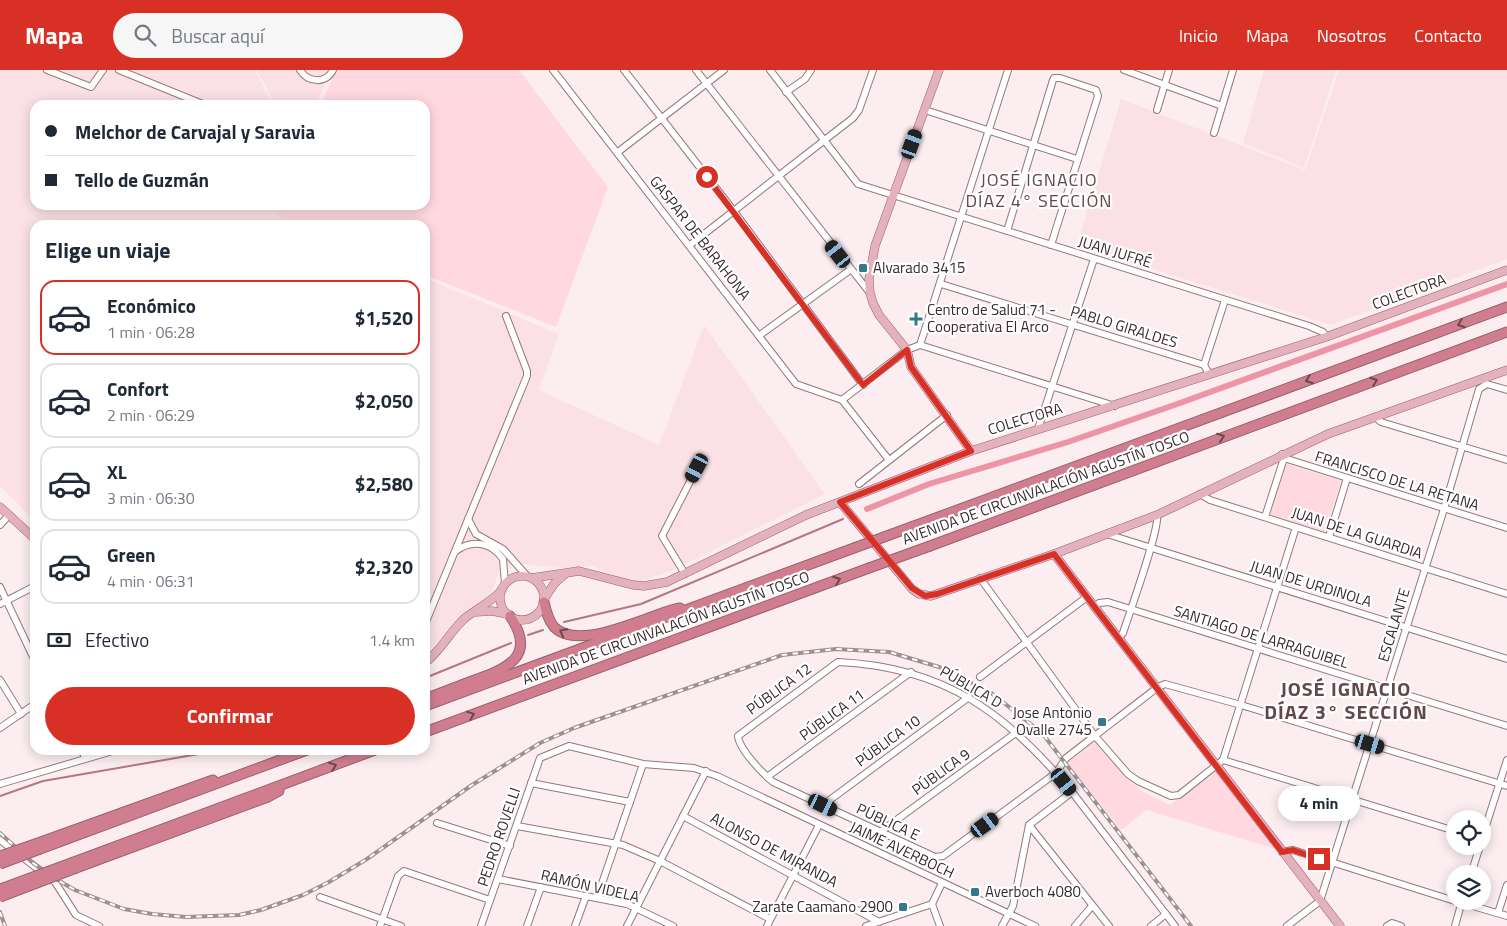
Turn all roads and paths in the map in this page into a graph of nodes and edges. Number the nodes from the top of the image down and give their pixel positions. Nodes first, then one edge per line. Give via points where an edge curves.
1 (47, 70) edge
2 (103, 70) edge
3 (118, 70) edge
4 (300, 70) edge
5 (333, 70) edge
6 (553, 70) edge
7 (624, 70) edge
8 (696, 70) edge
9 (724, 70) edge
10 (770, 70) edge
11 (811, 70) edge
12 (873, 70) edge
13 (939, 70) edge
14 (1008, 70) edge
15 (1124, 70) edge
16 (1169, 70) edge
17 (1233, 70) edge
18 (706, 83) junction
19 (1165, 85) junction
20 (786, 92) junction
21 (193, 100) edge
22 (1222, 106) junction
23 (925, 110) junction
24 (1157, 110) dead end
25 (661, 118) junction
26 (989, 130) junction
27 (1214, 133) dead end
28 (823, 142) junction
29 (1033, 145) junction
30 (618, 152) junction
31 (1077, 159) junction
32 (778, 177) junction
33 (894, 196) junction
34 (734, 212) junction
35 (962, 217) junction
36 (1007, 231) junction
37 (1051, 245) junction
38 (690, 246) junction
39 (1094, 259) junction
40 (850, 270) junction
41 (1507, 270) edge
42 (941, 284) junction
43 (870, 293) junction
44 (1225, 300) junction
45 (803, 304) junction
46 (1507, 307) edge
47 (506, 316) dead end
48 (1073, 324) junction
49 (1507, 332) edge
50 (760, 335) junction
51 (1326, 337) junction
52 (920, 345) junction
53 (907, 350) junction
54 (1204, 365) junction
55 (1507, 370) edge
56 (1209, 374) junction
57 (863, 385) junction
58 (1053, 387) junction
59 (1507, 390) edge
60 (842, 400) junction
61 (1115, 406) junction
62 (947, 415) junction
63 (1375, 417) junction
64 (1038, 429) junction
65 (1462, 446) junction
66 (971, 451) junction
67 (1283, 456) junction
68 (890, 460) junction
69 (1507, 460) edge
70 (697, 468) dead end
71 (1347, 478) junction
72 (859, 484) dead end
73 (1200, 494) junction
74 (840, 502) junction
75 (0, 507) edge
76 (1444, 509) junction
77 (9, 515) junction
78 (1157, 515) junction
79 (1265, 517) junction
80 (468, 519) junction
81 (0, 525) edge
82 (1296, 527) junction
83 (1507, 528) edge
84 (30, 534) edge
85 (1107, 534) junction
86 (1329, 538) junction
87 (1150, 548) junction
88 (455, 552) junction
89 (1054, 554) junction
90 (1425, 568) junction
91 (566, 573) junction
92 (686, 574) junction
93 (530, 577) junction
94 (980, 578) junction
95 (504, 586) junction
96 (0, 587) edge
97 (1277, 587) junction
98 (30, 589) edge
99 (1507, 594) edge
100 (1087, 597) junction
101 (7, 601) junction
102 (544, 601) junction
103 (705, 603) junction
104 (0, 604) edge
105 (1094, 606) junction
106 (1130, 609) junction
107 (430, 612) edge
108 (474, 613) junction
109 (509, 615) junction
110 (1406, 627) junction
111 (1119, 638) junction
112 (1026, 642) junction
113 (1258, 649) junction
114 (30, 650) edge
115 (430, 658) edge
116 (1507, 659) edge
117 (838, 662) joint
118 (911, 672) junction
119 (980, 677) dead end
120 (0, 680) edge
121 (1158, 688) junction
122 (1387, 689) junction
123 (430, 697) edge
124 (969, 697) junction
125 (430, 704) edge
126 (1241, 705) junction
127 (30, 708) edge
128 (21, 714) junction
129 (1507, 726) edge
130 (0, 728) edge
131 (430, 730) edge
132 (1017, 732) junction
133 (1095, 736) junction
134 (738, 739) joint
135 (1370, 744) junction
136 (84, 755) edge
137 (97, 755) edge
138 (290, 755) edge
139 (294, 755) edge
140 (362, 755) edge
141 (542, 756) joint
142 (85, 758) junction
143 (1223, 760) junction
144 (1507, 760) edge
145 (279, 761) junction
146 (643, 764) junction
147 (1216, 766) junction
148 (706, 771) junction
149 (1056, 773) junction
150 (767, 777) junction
151 (532, 783) junction
152 (0, 784) edge
153 (1500, 784) junction
154 (1507, 786) edge
155 (1072, 792) junction
156 (1353, 799) junction
157 (630, 802) junction
158 (823, 805) junction
159 (1491, 811) edge
160 (683, 816) junction
161 (437, 823) dead end
162 (819, 825) junction
163 (1029, 825) junction
164 (517, 826) junction
165 (1446, 828) edge
166 (880, 832) junction
167 (0, 840) edge
168 (615, 844) junction
169 (39, 846) junction
170 (510, 846) junction
171 (1282, 852) junction
172 (0, 856) edge
173 (660, 861) junction
174 (1332, 863) junction
175 (0, 864) edge
176 (75, 865) junction
177 (793, 874) junction
178 (498, 879) junction
179 (942, 883) junction
180 (1507, 885) edge
181 (541, 887) junction
182 (0, 889) edge
183 (0, 896) edge
184 (586, 896) junction
185 (320, 897) dead end
186 (597, 898) junction
187 (1446, 898) edge
188 (490, 900) junction
189 (1320, 901) junction
190 (932, 904) junction
191 (1092, 906) junction
192 (637, 907) junction
193 (1458, 910) edge
194 (1487, 910) edge
195 (1498, 913) junction
196 (1009, 914) junction
197 (1166, 914) junction
198 (1507, 916) edge
199 (382, 919) junction
200 (770, 919) junction
201 (884, 922) edge
202 (99, 926) edge
203 (380, 926) edge
204 (401, 926) edge
205 (481, 926) edge
206 (528, 926) edge
207 (576, 926) edge
208 (628, 926) edge
209 (673, 926) edge
210 (767, 926) edge
211 (866, 926) edge
212 (940, 926) edge
213 (1002, 926) edge
214 (1035, 926) edge
215 (1075, 926) edge
216 (1109, 926) edge
217 (1152, 926) edge
218 (1175, 926) edge
219 (1287, 926) edge
220 (1340, 926) edge
221 (1387, 926) edge
222 (1401, 926) edge
223 (1455, 926) edge

1 - 2 street via 91,87
3 - 21 street
4 - 5 street via 316,81 325,79
6 - 30 street, GASPAR DE BARAHONA
7 - 25 street
8 - 18 street
9 - 18 street
10 - 20 street, JUAN JUFRÉ
11 - 20 street via 805,79
12 - 28 street via 856,114
13 - 23 main road
14 - 26 street
15 - 19 street
16 - 19 street
17 - 22 street
18 - 25 street
18 - 32 street
19 - 22 street
19 - 24 street
20 - 28 street, JUAN JUFRÉ
22 - 27 street
23 - 26 street
23 - 33 main road
25 - 30 street
25 - 34 street
26 - 29 street
26 - 35 street
28 - 32 street
28 - 33 street, JUAN JUFRÉ via 858,184
29 - 31 street
29 - 31 street via 1054,78 1060,78 1098,92
29 - 36 street
30 - 38 street, GASPAR DE BARAHONA
31 - 37 street
32 - 34 street
32 - 40 street
33 - 35 street, JUAN JUFRÉ
33 - 43 main road via 875,246 870,268
34 - 38 street
34 - 45 street
35 - 36 street, JUAN JUFRÉ
35 - 42 street
36 - 37 street, JUAN JUFRÉ
37 - 39 street, JUAN JUFRÉ
38 - 50 street, GASPAR DE BARAHONA
39 - 44 street, JUAN JUFRÉ
39 - 48 street
40 - 43 street
40 - 45 street
41 - 51 main road, COLECTORA
42 - 48 street, PABLO GIRALDES
42 - 52 street
43 - 53 main road via 879,315
44 - 51 street, JUAN JUFRÉ via 1309,326 1323,332
44 - 54 street
45 - 50 street
45 - 57 street
46 -> 103 highway, AVENIDA DE CIRCUNVALACIÓN AGUSTÍN TOSCO, bridge
47 - 80 street via 528,371
48 - 54 street, PABLO GIRALDES
48 - 58 street
131 -> 49 highway, AVENIDA DE CIRCUNVALACIÓN AGUSTÍN TOSCO, bridge
50 - 60 street, GASPAR DE BARAHONA via 796,384
51 - 56 main road, COLECTORA
52 - 53 street
52 - 58 street
53 - 57 street
53 - 62 main road via 911,367
54 - 56 street
55 - 63 main road
56 - 61 main road, COLECTORA
57 - 60 street
58 - 61 street
58 - 64 street
59 - 65 street, ESCALANTE via 1482,385
60 - 68 street
61 - 64 main road, COLECTORA
62 - 66 main road
62 - 68 street
63 - 65 street via 1381,422
63 - 67 main road
64 - 66 main road, COLECTORA
65 - 69 street
65 - 76 street, ESCALANTE
66 - 74 main road, COLECTORA
67 - 71 street, FRANCISCO DE LA RETANA
67 - 73 main road
67 - 79 street
68 - 72 street
70 - 92 street via 662,536
71 - 76 street, FRANCISCO DE LA RETANA
71 - 86 street
73 - 78 main road
73 - 79 street, JUAN DE LA GUARDIA
74 - 92 main road, COLECTORA via 806,515
74 - 94 main road via 919,594 937,594
75 - 77 main road
76 - 83 street, FRANCISCO DE LA RETANA
76 - 90 street, ESCALANTE
77 - 81 street
77 - 84 main road
78 - 85 main road
78 - 87 street
79 - 82 street, JUAN DE LA GUARDIA
80 - 88 street
80 - 93 street via 476,534 503,550
82 - 86 street, JUAN DE LA GUARDIA
82 - 97 street
85 - 87 street, JUAN DE URDINOLA
85 - 89 main road
86 - 90 street, JUAN DE LA GUARDIA
87 - 97 street, JUAN DE URDINOLA
87 - 106 street
88 - 95 street via 472,544 492,548 503,559
88 - 107 street
89 - 94 main road
89 - 100 main road
90 - 99 street, JUAN DE LA GUARDIA
90 - 110 street, ESCALANTE
91 - 92 main road, COLECTORA via 586,571 624,584 644,586
91 - 93 main road, COLECTORA
91 - 102 main road via 554,584
93 - 95 main road via 515,577
93 - 102 main road via 542,588
94 - 112 street
95 - 108 main road
95 - 109 main road via 501,604
96 - 101 street
97 - 110 street, JUAN DE URDINOLA
97 - 113 street
98 - 101 street
100 - 105 main road
100 - 112 street
101 - 104 street
101 - 114 street
103 -> 102 highway via 665,611 599,634 576,636 553,625
102 - 109 main road via 539,612 530,618
103 - 125 highway, AVENIDA DE CIRCUNVALACIÓN AGUSTÍN TOSCO
105 - 106 street, SANTIAGO DE LARRAGUIBEL via 1104,602
105 - 111 main road
106 - 111 street
106 - 113 street, SANTIAGO DE LARRAGUIBEL
108 - 109 main road via 492,611
108 - 115 main road via 463,620
109 - 123 highway via 518,628 521,644 512,664
110 - 116 street, JUAN DE URDINOLA
110 - 122 street, ESCALANTE
111 - 121 main road
112 - 119 street
112 - 133 street
113 - 122 street, SANTIAGO DE LARRAGUIBEL
113 - 126 street
117 - 118 street, PÚBLICA D
117 - 134 street, PÚBLICA 12 via 741,732
118 - 124 street, PÚBLICA D via 943,683
118 - 150 street, PÚBLICA 11
120 - 128 street
121 - 126 street via 1171,684
121 - 133 street
121 - 147 main road
122 - 129 street, SANTIAGO DE LARRAGUIBEL
122 - 135 street, ESCALANTE
124 - 132 street, PÚBLICA D
124 - 158 street, PÚBLICA 10
126 - 135 street
126 - 143 street
127 - 128 street
128 - 130 street
132 - 149 street, PÚBLICA D
132 - 166 street, PÚBLICA 9
133 - 147 street via 1132,777 1171,796 1180,795
133 - 149 street via 1066,758
134 - 150 street, PÚBLICA E
135 - 153 street
135 - 156 street, ESCALANTE
136 - 142 street
137 - 142 street
138 - 145 highway
139 - 145 highway
176 -> 140 highway
141 - 146 street, JAIME AVERBOCH via 569,746
141 - 151 street, PEDRO ROVELLI
142 - 152 street
143 - 147 street
143 - 156 street
144 - 153 street
145 - 169 highway
146 - 148 street, JAIME AVERBOCH
146 - 157 street
147 - 171 main road
148 - 160 street
148 - 162 street, JAIME AVERBOCH
149 - 155 street, PÚBLICA D
149 - 166 street, PÚBLICA E via 943,856 935,857
150 - 158 street, PÚBLICA E
151 - 157 street
151 - 164 street, PEDRO ROVELLI
153 - 154 street
153 - 159 street
155 - 163 street
155 - 197 street, PÚBLICA D
156 - 165 street
156 - 174 street, ESCALANTE
157 - 168 street
158 - 166 street, PÚBLICA E
160 - 173 street
160 - 177 street, ALONSO DE MIRANDA
161 - 170 street
162 - 177 street
162 - 179 street, JAIME AVERBOCH
163 - 191 street
163 - 196 street
164 - 168 street
164 - 170 street, PEDRO ROVELLI
167 - 202 street via 55,882 76,915
168 - 173 street
168 - 186 street
169 - 172 highway, bridge
169 - 175 highway, bridge
170 - 178 street, PEDRO ROVELLI
171 - 174 street via 1293,850
171 - 189 main road
173 - 192 street
173 - 200 street
174 - 187 street
174 - 189 street, ESCALANTE
176 - 182 highway, bridge
176 - 183 highway, bridge
177 - 200 street
177 - 201 street, ALONSO DE MIRANDA
178 - 181 street, RAMÓN VIDELA
178 - 188 street, PEDRO ROVELLI
179 - 190 street
179 - 196 street, JAIME AVERBOCH
180 - 195 street
181 - 184 street, RAMÓN VIDELA
181 - 206 street
184 - 186 street, RAMÓN VIDELA
184 - 207 street
185 - 199 street
186 - 192 street, RAMÓN VIDELA
188 - 199 street via 404,871 398,876
188 - 205 street, PEDRO ROVELLI
189 - 219 street
189 - 220 main road
190 - 201 street
190 - 212 street
191 - 215 street
191 - 216 street
192 - 208 street
192 - 209 street, RAMÓN VIDELA
193 - 223 street
194 - 195 street
195 - 198 street
196 - 213 street
196 - 214 street, JAIME AVERBOCH
197 - 217 street
197 - 218 street, PÚBLICA D
199 - 203 street
199 - 204 street
200 - 210 street
201 - 211 street
221 - 222 street via 1392,923

